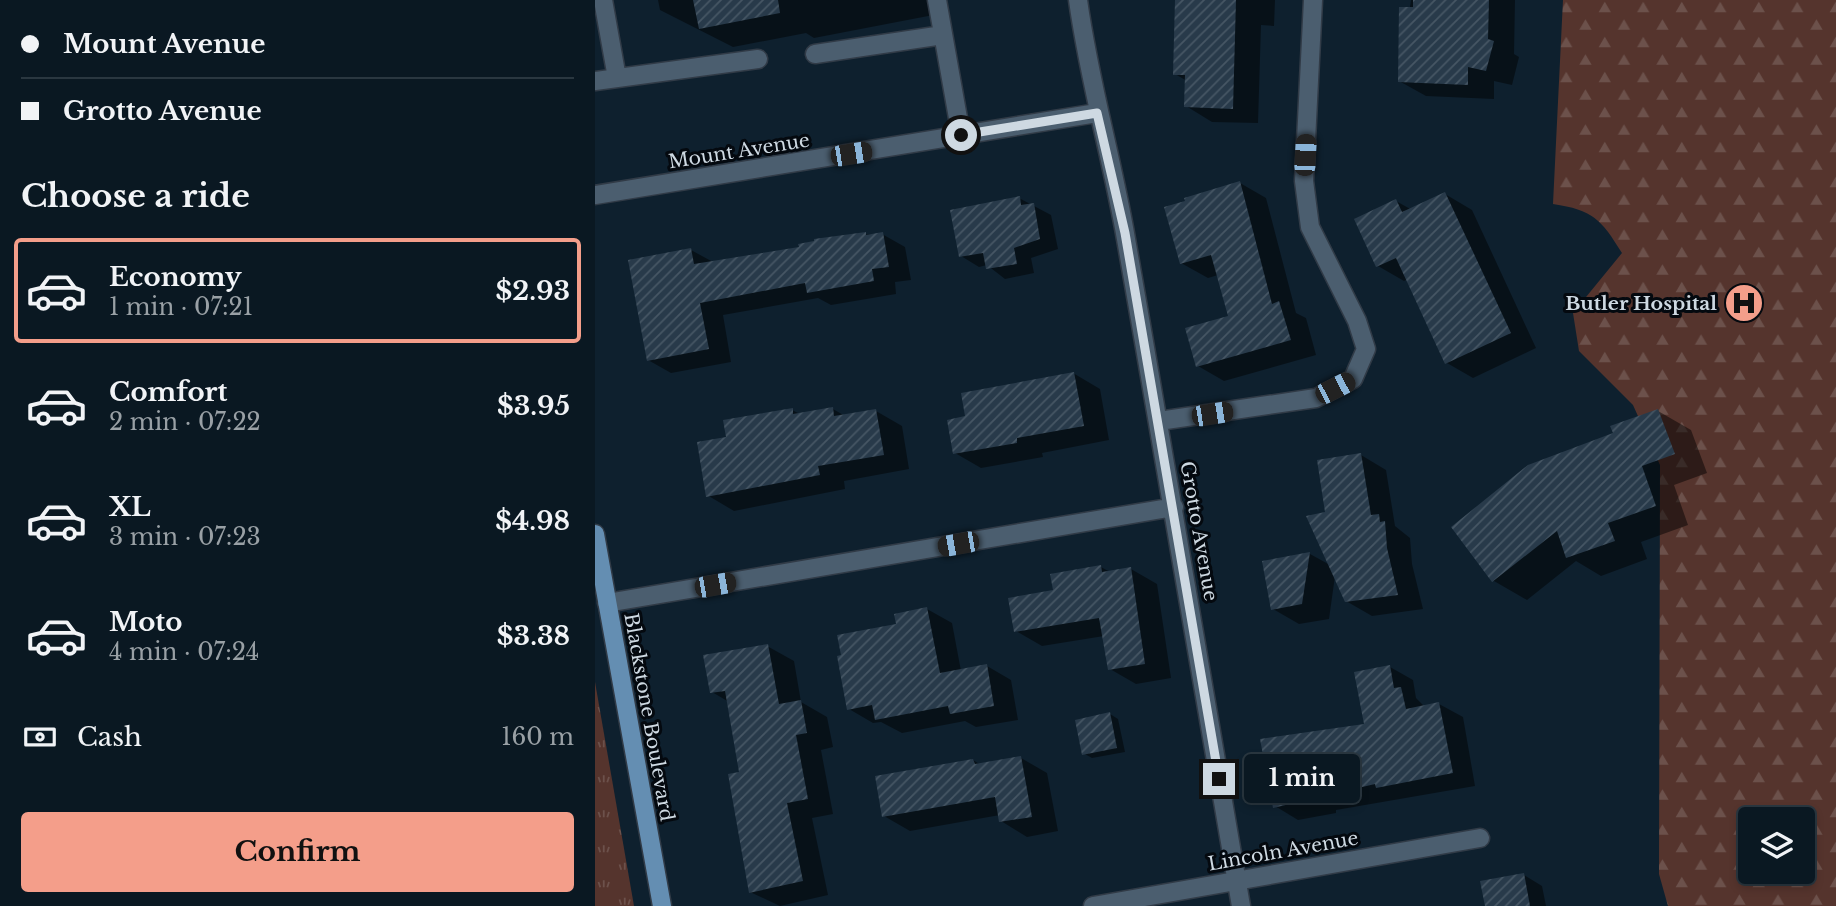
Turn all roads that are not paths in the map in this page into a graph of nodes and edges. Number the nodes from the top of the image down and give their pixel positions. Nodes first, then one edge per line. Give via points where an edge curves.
1 (603, 0) edge
2 (937, 0) edge
3 (1078, 0) edge
4 (1313, 0) edge
5 (943, 35) junction
6 (815, 54) dead end
7 (758, 60) dead end
8 (617, 78) junction
9 (595, 81) edge
10 (1097, 113) junction
11 (961, 135) junction
12 (595, 195) edge
13 (1159, 421) junction
14 (1174, 508) junction
15 (595, 534) edge
16 (607, 603) junction
17 (1480, 838) dead end
18 (1236, 880) junction
19 (662, 906) edge
20 (1093, 906) edge
21 (1241, 906) edge

1 - 8 street
2 - 5 street
3 - 10 street, Grotto Avenue
4 - 13 street via 1304,181 1310,227 1357,321 1366,349 1353,379 1316,398
5 - 6 street
5 - 11 street
7 - 8 street
8 - 9 street
10 - 11 street, Mount Avenue
10 - 13 street, Grotto Avenue via 1125,233
11 - 12 street, Mount Avenue
13 - 14 street, Grotto Avenue
14 - 16 street
14 - 18 street, Grotto Avenue
15 - 16 main road, Blackstone Boulevard
16 - 19 main road, Blackstone Boulevard
17 - 18 street, Lincoln Avenue
18 - 20 street, Lincoln Avenue
18 - 21 street, Grotto Avenue

